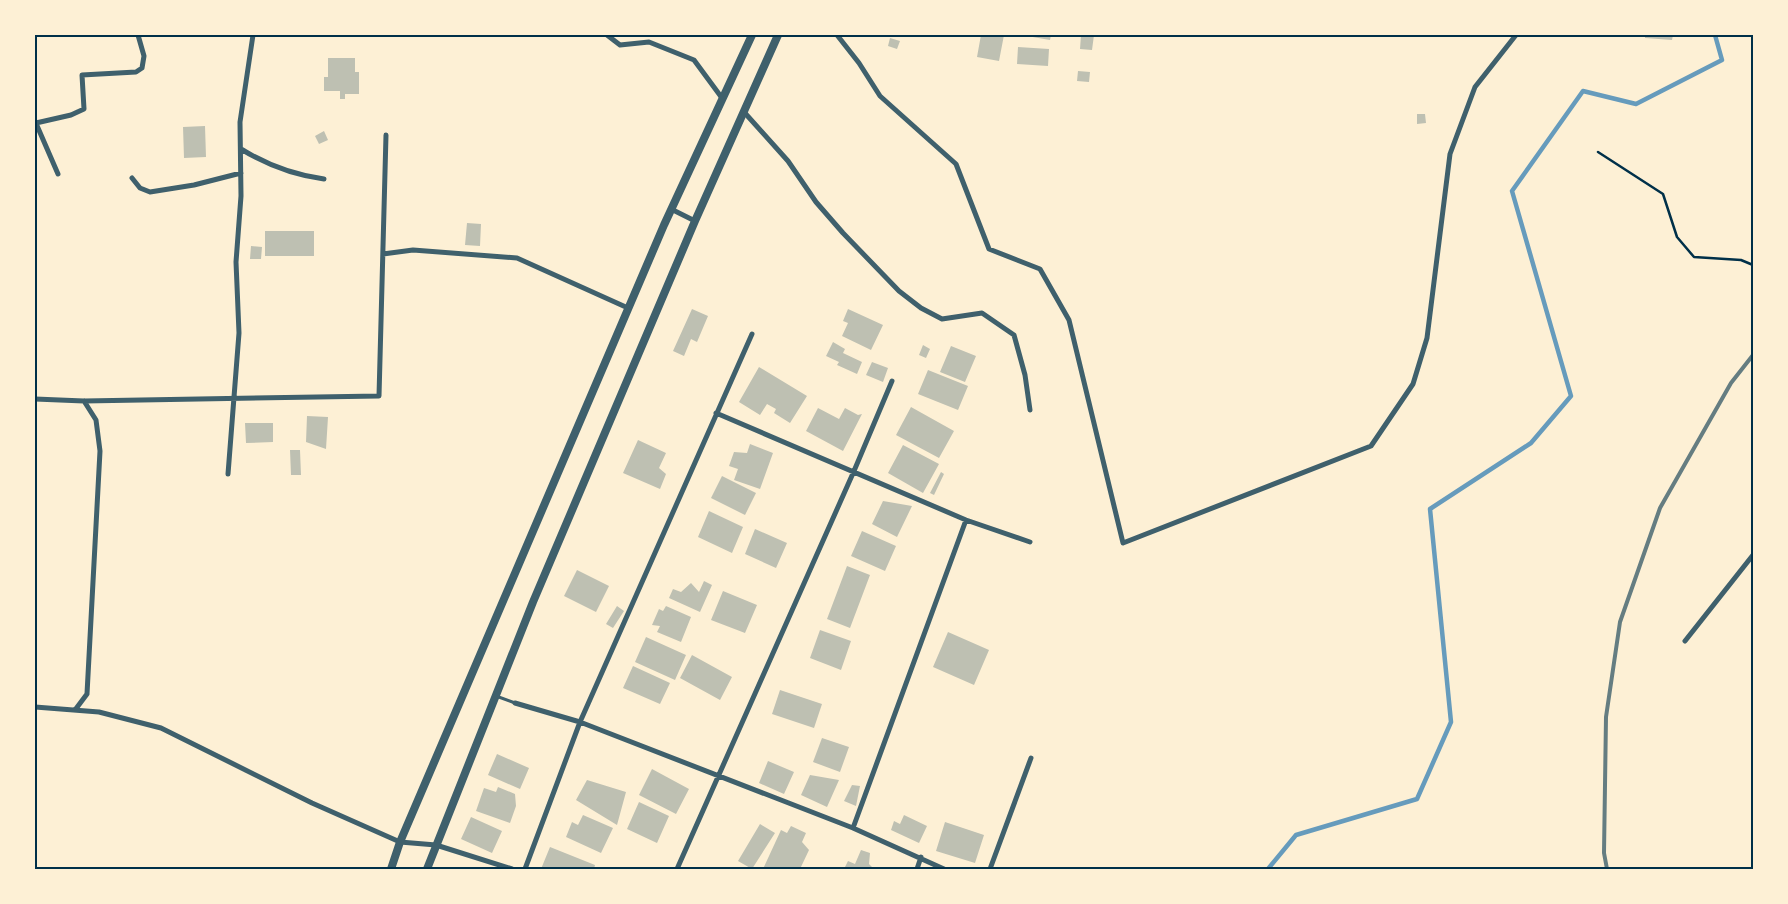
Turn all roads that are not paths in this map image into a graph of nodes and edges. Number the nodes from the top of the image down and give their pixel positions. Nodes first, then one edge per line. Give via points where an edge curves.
1 (138, 35) edge
2 (253, 35) edge
3 (607, 35) edge
4 (752, 35) edge
5 (778, 35) edge
6 (837, 35) edge
7 (1516, 35) edge
8 (722, 98) junction
9 (744, 112) junction
10 (36, 122) edge
11 (386, 135) dead end
12 (240, 148) junction
13 (241, 173) junction
14 (58, 174) dead end
15 (132, 178) dead end
16 (324, 179) dead end
17 (671, 209) junction
18 (695, 222) junction
19 (383, 254) junction
20 (628, 308) junction
21 (752, 334) dead end
22 (892, 381) dead end
23 (35, 399) edge
24 (232, 399) junction
25 (84, 401) junction
26 (1030, 410) dead end
27 (716, 413) junction
28 (854, 471) junction
29 (228, 474) dead end
30 (966, 520) junction
31 (1030, 542) dead end
32 (1753, 555) edge
33 (1686, 641) dead end
34 (496, 695) junction
35 (515, 703) joint
36 (35, 707) edge
37 (75, 710) junction
38 (580, 722) junction
39 (1031, 758) dead end
40 (717, 777) junction
41 (853, 828) junction
42 (400, 842) junction
43 (436, 845) junction
44 (921, 857) junction
45 (390, 869) edge
46 (428, 869) edge
47 (512, 869) edge
48 (525, 869) edge
49 (677, 869) edge
50 (917, 869) edge
51 (944, 869) edge
52 (990, 869) edge

1 - 10 street via 144,56 142,68 136,72 82,75 84,108
2 - 12 street via 240,122
3 - 8 street via 620,45 649,42 694,60
4 - 8 street
5 - 9 street
6 - 7 street via 880,96 956,164 989,249 1040,269 1069,320 1123,543 1371,446 1413,384 1427,338 1450,154 1475,87
8 - 17 street
9 - 18 street
9 - 26 street via 788,161 842,233 899,291 942,319 982,313 1014,335
10 - 14 street
11 - 19 street
12 - 13 street
12 - 16 street via 281,169
13 - 15 street via 150,192 140,188
13 - 24 street via 236,262 239,333
17 - 18 street
17 - 20 street
18 - 34 street
19 - 20 street via 413,250 518,258
19 - 24 street via 379,396
20 - 42 street
21 - 27 street
22 - 28 street
23 - 25 street
24 - 25 street
24 - 29 street
25 - 37 street via 96,420 100,451 87,694
27 - 28 street
27 - 38 street
28 - 30 street
28 - 40 street
30 - 31 street
30 - 41 street
32 - 33 street
34 - 35 lane
34 - 43 street
35 - 38 street
36 - 37 street
37 - 42 street via 99,712 161,728 312,803
38 - 40 street
38 - 48 street
39 - 52 street
40 - 41 street
40 - 49 street
41 - 44 street
42 - 43 street
42 - 45 street
43 - 46 street
43 - 47 street
44 - 50 street
44 - 51 street

